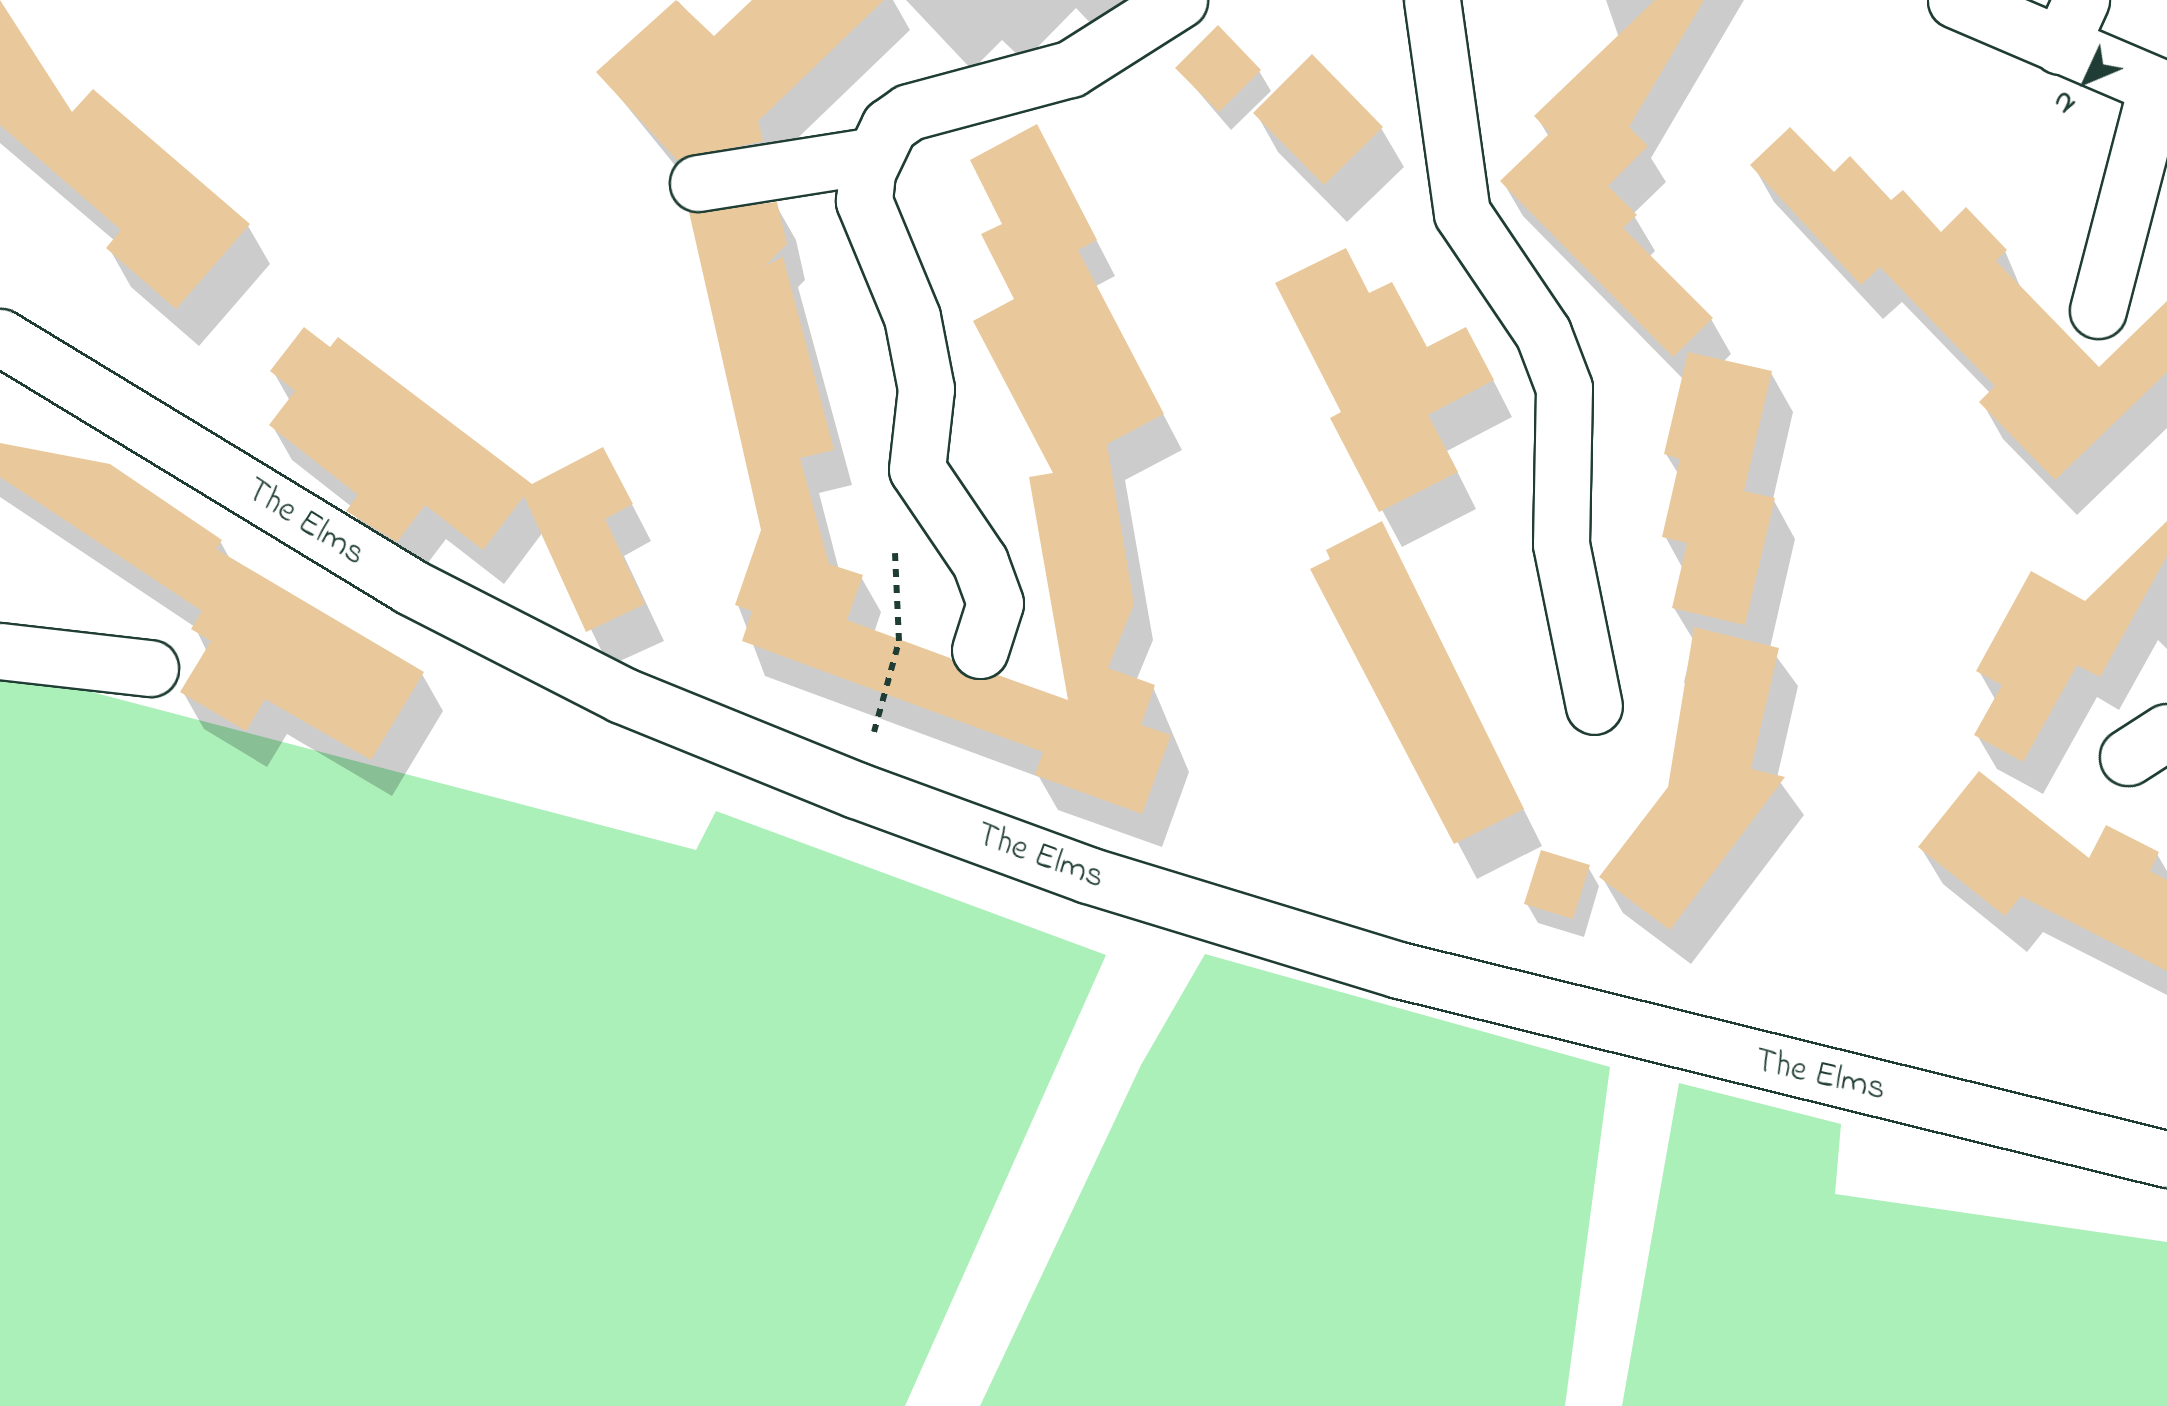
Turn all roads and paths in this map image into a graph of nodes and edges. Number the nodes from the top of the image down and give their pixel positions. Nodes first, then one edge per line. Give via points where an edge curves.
1 (1180, 0) edge
2 (1432, 0) edge
3 (1956, 0) edge
4 (2070, 23) edge
5 (2162, 88) edge
6 (874, 154) junction
7 (698, 183) dead end
8 (2098, 310) dead end
9 (0, 337) edge
10 (917, 469) junction
11 (980, 650) dead end
12 (0, 652) edge
13 (150, 668) dead end
14 (1594, 706) dead end
15 (856, 790) junction
16 (2167, 1159) edge

1 - 6 street via 1070,70 909,112
2 - 14 street via 1462,212 1557,360 1561,544
3 - 4 street
4 - 5 street
5 - 8 street
6 - 7 street
6 - 10 street via 864,201 912,317 926,389
9 - 15 street, The Elms via 411,587 622,694
10 - 11 street via 988,581 993,624
10 - 15 path via 894,556 898,642
12 - 13 street
15 - 16 street, The Elms via 1088,875 1399,970

